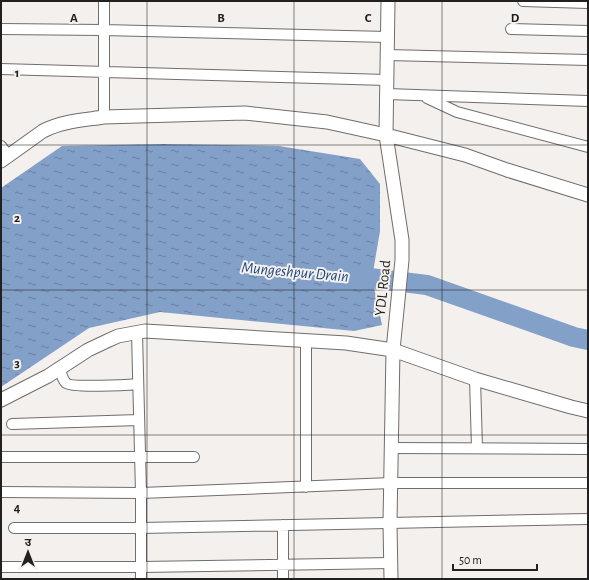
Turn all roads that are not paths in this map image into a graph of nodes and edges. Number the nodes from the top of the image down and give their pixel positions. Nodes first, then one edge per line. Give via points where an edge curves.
1 (104, 1) edge
2 (388, 1) edge
3 (522, 1) edge
4 (588, 3) edge
5 (1, 29) edge
6 (511, 29) dead end
7 (103, 30) junction
8 (588, 31) edge
9 (387, 37) junction
10 (387, 55) junction
11 (588, 60) edge
12 (1, 69) edge
13 (104, 71) junction
14 (387, 80) junction
15 (387, 94) junction
16 (424, 96) junction
17 (588, 101) edge
18 (104, 117) junction
19 (386, 135) junction
20 (588, 147) edge
21 (3, 154) edge
22 (588, 195) edge
23 (137, 332) junction
24 (306, 340) junction
25 (393, 350) junction
26 (60, 368) junction
27 (475, 379) junction
28 (138, 384) junction
29 (1, 400) edge
30 (588, 411) edge
31 (139, 420) junction
32 (12, 424) dead end
33 (391, 448) junction
34 (477, 448) junction
35 (588, 449) edge
36 (1, 457) edge
37 (140, 457) junction
38 (194, 457) dead end
39 (390, 483) junction
40 (588, 483) edge
41 (306, 487) junction
42 (1, 492) edge
43 (141, 493) junction
44 (588, 519) edge
45 (390, 523) junction
46 (283, 525) junction
47 (14, 528) dead end
48 (141, 528) junction
49 (391, 563) junction
50 (284, 565) junction
51 (1, 567) edge
52 (141, 567) junction
53 (141, 579) edge
54 (284, 579) edge
55 (391, 579) edge

1 - 7 street
2 - 9 street, YDL Road
3 - 4 street
5 - 7 street
6 - 8 street
7 - 9 street
7 - 13 street
9 - 10 street, YDL Road
10 - 11 street
10 - 14 street, YDL Road
12 - 13 street
13 - 14 street
13 - 18 street
14 - 15 street, YDL Road
15 - 16 street
15 - 19 street, YDL Road
16 - 17 street
16 - 20 street via 456,112
18 - 19 street via 257,114 323,122
18 - 21 street via 50,127
19 - 22 street via 465,154
19 - 25 street, YDL Road via 402,240
23 - 24 street
23 - 26 street via 107,341
23 - 28 street
24 - 25 street
24 - 41 street
25 - 27 street
25 - 33 street, YDL Road
26 - 28 street via 64,382 68,384
26 - 29 street
27 - 30 street
27 - 34 street
28 - 31 street
31 - 32 street
31 - 37 street
33 - 34 street
33 - 39 street, YDL Road
34 - 35 street
36 - 37 street
37 - 38 street
37 - 43 street
39 - 40 street
39 - 41 street
39 - 45 street, YDL Road
41 - 43 street
42 - 43 street
43 - 48 street
44 - 45 street
45 - 46 street
45 - 49 street, YDL Road
46 - 48 street
46 - 50 street
47 - 48 street
48 - 52 street
49 - 50 street
49 - 55 street, YDL Road
50 - 52 street
50 - 54 street
51 - 52 street
52 - 53 street

